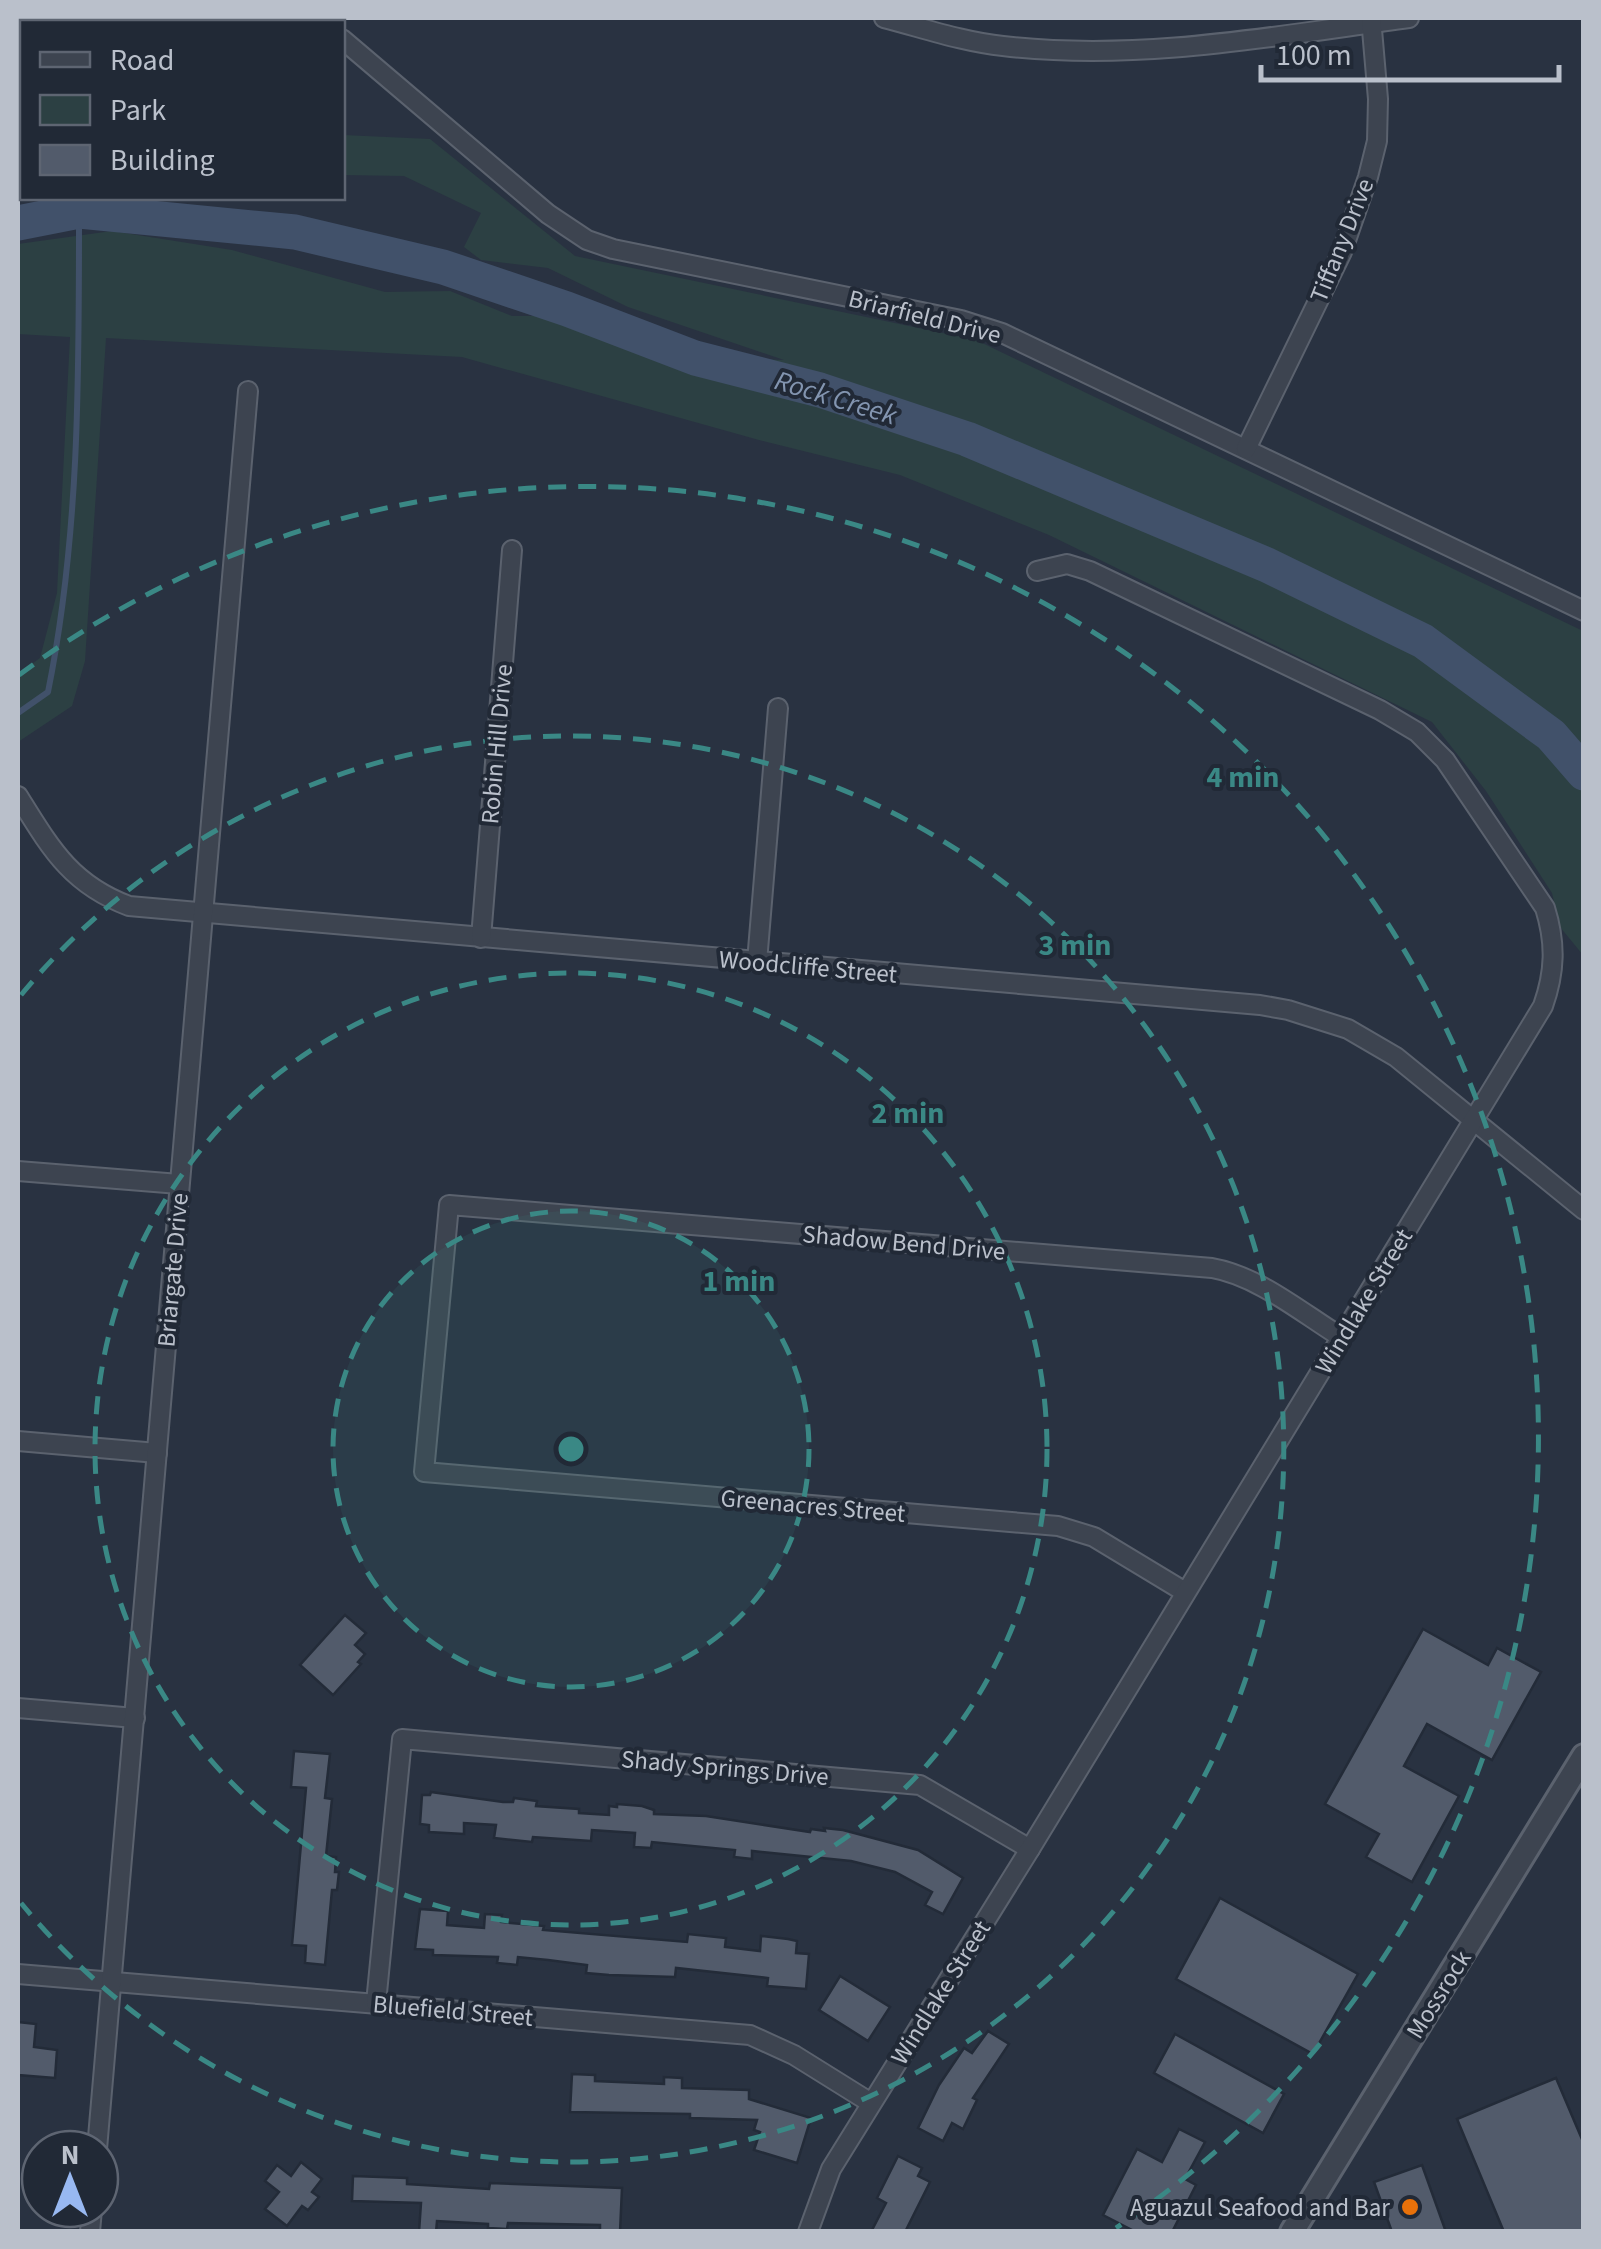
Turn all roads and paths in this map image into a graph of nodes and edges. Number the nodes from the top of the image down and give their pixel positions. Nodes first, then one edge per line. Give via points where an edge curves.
1 (884, 18) edge
2 (1409, 18) edge
3 (1372, 20) edge
4 (345, 42) edge
5 (248, 391) dead end
6 (1246, 449) junction
7 (512, 550) dead end
8 (1037, 571) dead end
9 (1584, 611) edge
10 (778, 708) dead end
11 (18, 796) edge
12 (202, 914) junction
13 (480, 938) junction
14 (757, 962) junction
15 (1474, 1118) junction
16 (18, 1171) edge
17 (180, 1184) junction
18 (1584, 1210) edge
19 (1341, 1336) junction
20 (18, 1441) edge
21 (157, 1453) junction
22 (424, 1472) joint
23 (1185, 1592) junction
24 (18, 1708) edge
25 (135, 1718) junction
26 (1584, 1756) edge
27 (1030, 1849) junction
28 (18, 1974) edge
29 (112, 1982) junction
30 (376, 2003) junction
31 (871, 2103) junction
32 (99, 2129) edge
33 (808, 2232) edge
34 (1292, 2232) edge

1 - 3 street via 1000,46 1079,52 1160,50
2 - 3 street
3 - 6 street, Tiffany Drive via 1378,113 1368,177 1342,252
4 - 6 street, Briarfield Drive via 587,240 1002,332
5 - 12 street, Briargate Drive
6 - 9 street, Briarfield Drive
7 - 13 street, Robin Hill Drive
8 - 15 street, Windlake Street via 1066,564 1090,572 1380,710 1446,760 1545,908 1552,932 1551,983 1543,1006
10 - 14 street
11 - 12 street, Woodcliffe Street via 82,883 129,906
12 - 13 street, Woodcliffe Street
12 - 17 street, Briargate Drive
13 - 14 street, Woodcliffe Street
14 - 15 street, Woodcliffe Street via 1288,1010 1370,1040
15 - 18 street, Woodcliffe Street
15 - 19 street, Windlake Street
16 - 17 street
17 - 21 street, Briargate Drive
19 - 22 street, Shadow Bend Drive via 1251,1282 1212,1268 450,1205
19 - 23 street, Windlake Street
20 - 21 street
21 - 25 street, Briargate Drive
22 - 23 street, Greenacres Street via 1058,1526 1094,1537
23 - 27 street, Windlake Street
24 - 25 street
25 - 29 street, Briargate Drive
26 - 34 street, Mossrock
27 - 30 street, Shady Springs Drive via 920,1785 402,1739
27 - 31 street, Windlake Street
28 - 29 street, Bluefield Street
29 - 30 street, Bluefield Street
29 - 32 street, Briargate Drive
30 - 31 street, Bluefield Street via 750,2036 794,2054
31 - 33 street, Windlake Street via 831,2169

